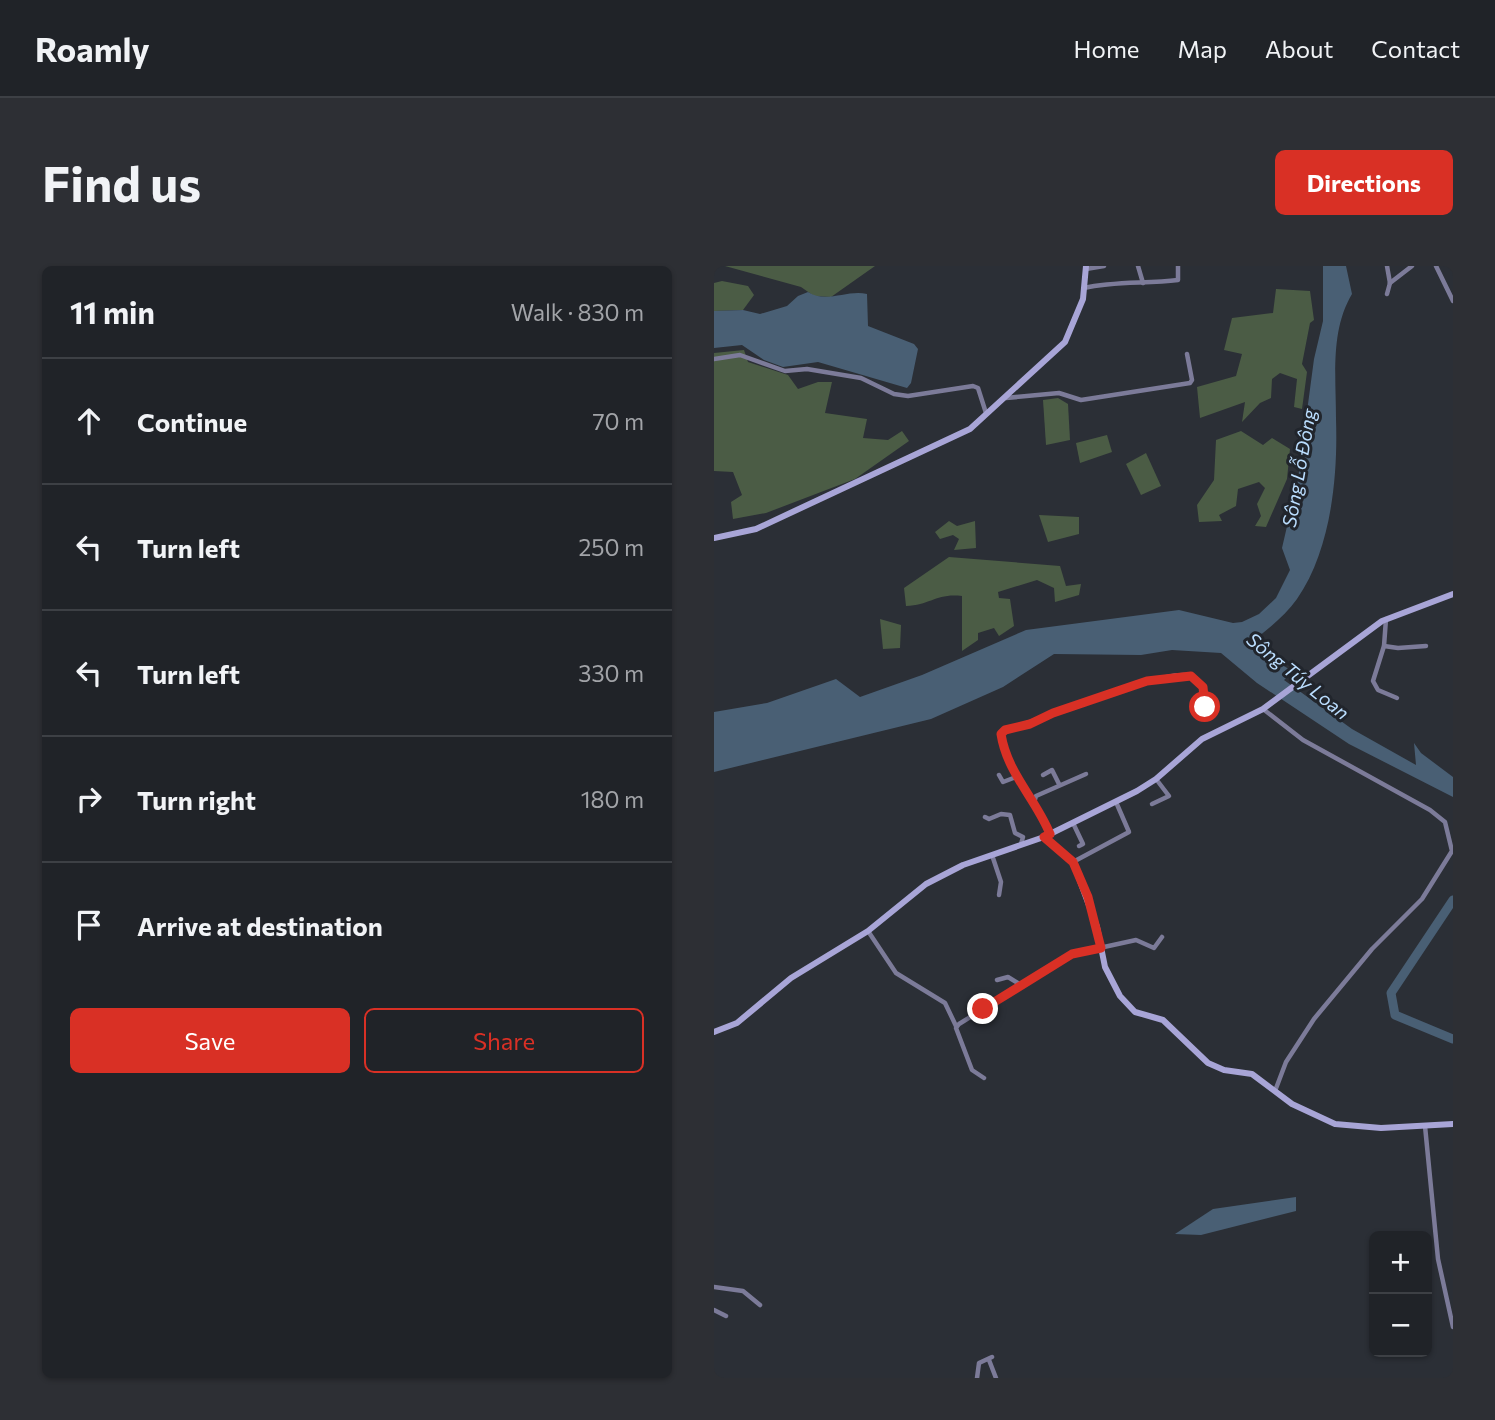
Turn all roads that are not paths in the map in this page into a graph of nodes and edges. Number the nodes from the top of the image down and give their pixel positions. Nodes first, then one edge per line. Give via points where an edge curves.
1 (1104, 266) edge
2 (1138, 266) edge
3 (1178, 266) edge
4 (1387, 266) edge
5 (1412, 266) edge
6 (1436, 266) edge
7 (1086, 268) edge
8 (1143, 283) junction
9 (1390, 283) junction
10 (1084, 288) junction
11 (1387, 294) dead end
12 (1453, 302) edge
13 (1187, 354) dead end
14 (714, 359) edge
15 (1006, 398) junction
16 (986, 415) junction
17 (714, 538) edge
18 (1453, 594) edge
19 (1386, 619) junction
20 (1384, 646) junction
21 (1426, 646) dead end
22 (1397, 698) dead end
23 (1205, 707) dead end
24 (1263, 709) junction
25 (1086, 774) dead end
26 (999, 775) dead end
27 (1043, 775) dead end
28 (1016, 777) junction
29 (1156, 779) junction
30 (1059, 784) junction
31 (1116, 802) junction
32 (1034, 804) junction
33 (1152, 804) dead end
34 (985, 817) dead end
35 (1073, 822) junction
36 (1047, 836) junction
37 (1020, 845) junction
38 (1079, 846) dead end
39 (992, 855) junction
40 (1073, 862) junction
41 (999, 895) dead end
42 (869, 931) junction
43 (1162, 937) dead end
44 (1101, 948) junction
45 (997, 980) dead end
46 (1021, 985) junction
47 (956, 1026) junction
48 (714, 1032) edge
49 (984, 1078) dead end
50 (1275, 1091) junction
51 (1453, 1124) edge
52 (1425, 1126) junction
53 (714, 1287) edge
54 (760, 1306) dead end
55 (714, 1310) edge
56 (726, 1316) dead end
57 (1453, 1327) edge
58 (977, 1378) edge
59 (996, 1378) edge

1 - 7 street
2 - 8 street
3 - 8 street via 1178,279
4 - 9 street
5 - 9 street
6 - 12 street
7 - 10 street
8 - 10 street via 1113,282
9 - 11 street
10 - 15 street via 1065,342
13 - 15 street via 1189,383 1081,400 1059,393
14 - 16 street via 740,355 785,371 807,369 861,378 908,396 973,386 978,388
15 - 16 street
16 - 17 street via 970,429 790,514 756,529
18 - 19 street
19 - 20 street
19 - 24 street
20 - 21 street
20 - 22 street via 1373,681 1378,690
23 - 28 street via 1203,687 1191,676 1178,675 1147,681 1005,730 1001,739
24 - 29 street via 1202,739
24 - 50 street via 1303,740 1430,810 1445,822 1452,851 1422,899 1372,949 1314,1020 1286,1062
25 - 30 street
26 - 28 street via 1003,782
27 - 30 street via 1052,770
28 - 32 street
29 - 31 street
29 - 33 street via 1171,797
30 - 32 street via 1036,796
31 - 35 street
31 - 40 street via 1129,832
32 - 36 street
34 - 37 street via 1010,815 1015,834 1023,836
35 - 36 street
35 - 38 street via 1083,844
36 - 37 street
36 - 40 street
37 - 39 street
39 - 41 street via 1001,883
39 - 42 street via 926,884
40 - 44 street
42 - 47 street via 896,973 945,1003
42 - 48 street via 791,978 737,1023
43 - 44 street via 1151,948 1136,940
44 - 46 street via 1072,954
44 - 50 street via 1120,996 1135,1012 1163,1020 1208,1063 1252,1074
45 - 46 street via 1007,977
46 - 47 street
47 - 49 street via 972,1070
50 - 52 street via 1335,1124
51 - 52 street
52 - 57 street via 1437,1259
53 - 54 street via 743,1291
55 - 56 street
58 - 59 street via 979,1363 990,1359

